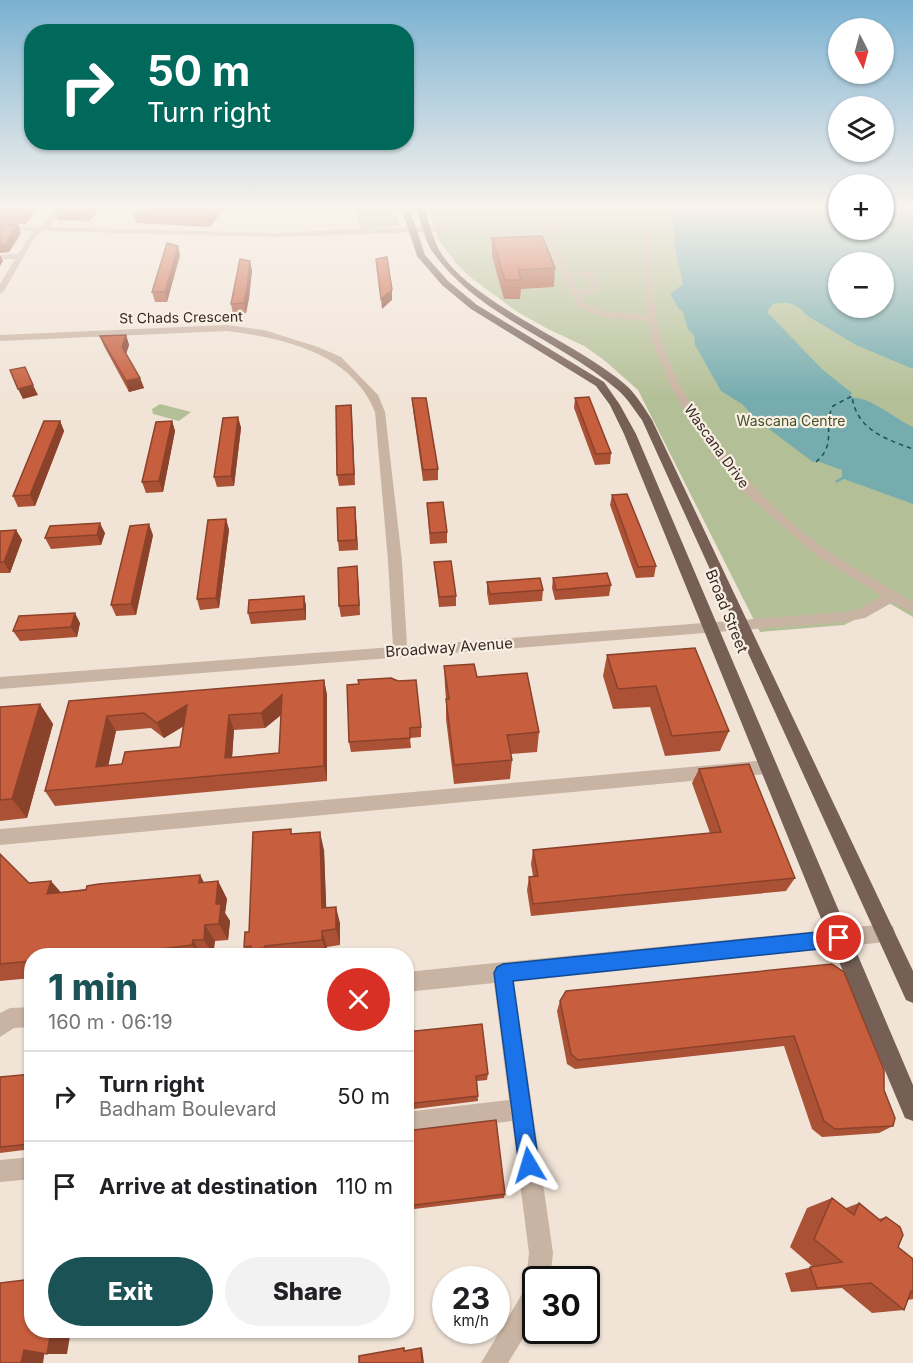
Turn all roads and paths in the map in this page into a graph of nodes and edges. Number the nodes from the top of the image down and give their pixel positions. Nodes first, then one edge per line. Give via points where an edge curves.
1 (11, 271) edge
2 (434, 271) edge
3 (452, 271) edge
4 (649, 271) edge
5 (564, 273) joint
6 (1, 287) edge
7 (574, 293) junction
8 (652, 318) junction
9 (0, 338) edge
10 (893, 596) junction
11 (913, 608) edge
12 (742, 625) junction
13 (711, 628) junction
14 (400, 650) junction
15 (0, 683) edge
16 (768, 767) junction
17 (0, 837) edge
18 (886, 933) junction
19 (839, 938) junction
20 (503, 973) junction
21 (414, 981) edge
22 (913, 993) edge
23 (24, 1019) edge
24 (5, 1023) edge
25 (522, 1109) junction
26 (913, 1110) edge
27 (414, 1122) edge
28 (24, 1169) edge
29 (0, 1172) edge
30 (540, 1266) edge
31 (522, 1316) edge
32 (494, 1363) edge

1 - 6 street
2 - 13 main road, Broad Street via 474,307 600,384 630,434
3 - 12 main road, Broad Street via 473,291 582,358 625,390 647,420
4 - 8 street, Wascana Drive
5 - 7 street
5 - 7 street via 588,274 597,287 591,292
7 - 8 street via 582,306 596,312
8 - 10 street, Wascana Drive via 675,386 744,486 822,553
9 - 14 street, St Chads Crescent via 239,328 285,339 337,359 374,397 380,412
10 - 11 street, Wascana Drive
10 - 12 street, Broadway Avenue via 860,614
12 - 13 street, Broadway Avenue
12 - 18 main road, Broad Street
13 - 14 street, Broadway Avenue
13 - 16 main road, Broad Street
14 - 15 street, Broadway Avenue
16 - 17 street
16 - 19 main road, Broad Street
18 - 19 street
18 - 22 main road, Broad Street
19 - 20 street
19 - 26 main road, Broad Street
20 - 21 street
20 - 25 street
23 - 24 street
25 - 27 street
25 - 30 street
28 - 29 street
31 - 32 street

